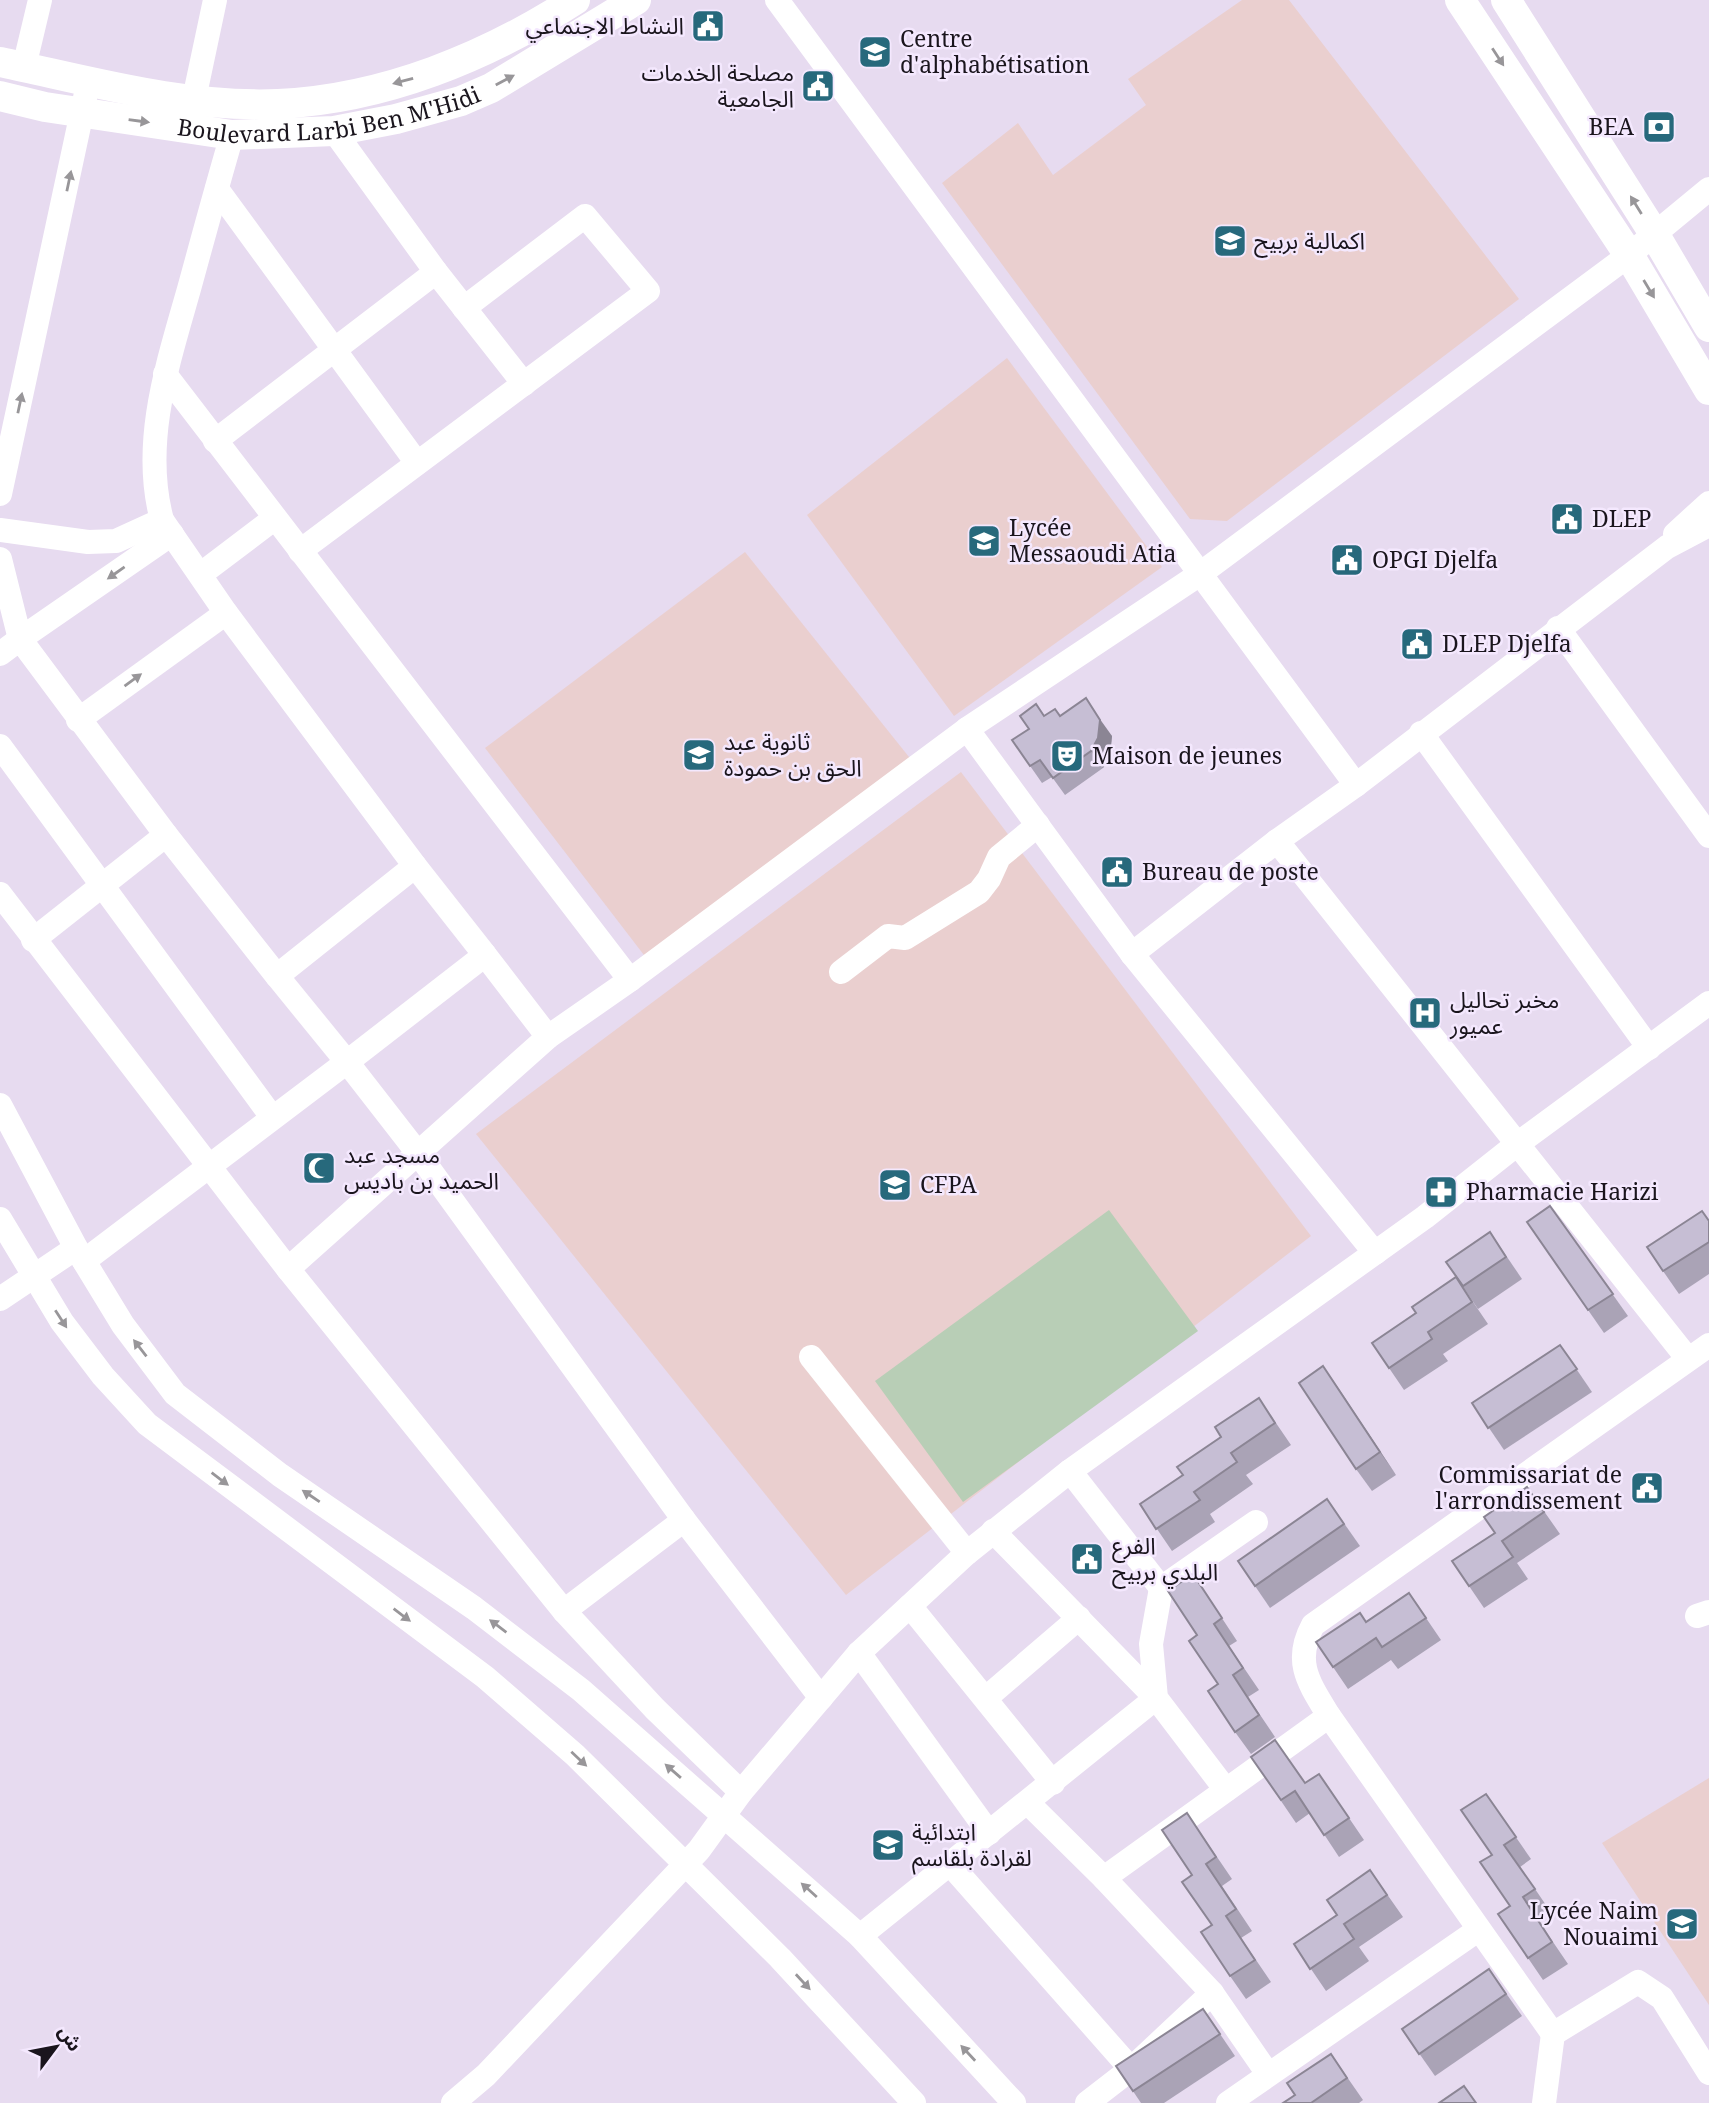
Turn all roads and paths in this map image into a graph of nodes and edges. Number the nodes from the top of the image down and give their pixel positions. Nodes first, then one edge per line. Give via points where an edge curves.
1 (40, 0) edge
2 (215, 0) edge
3 (575, 0) edge
4 (635, 0) edge
5 (777, 0) edge
6 (1461, 0) edge
7 (1506, 0) edge
8 (12, 64) edge
9 (88, 84) junction
10 (0, 96) edge
11 (194, 99) junction
12 (84, 113) junction
13 (334, 131) junction
14 (232, 135) junction
15 (1709, 188) edge
16 (217, 189) junction
17 (1655, 235) junction
18 (1629, 256) junction
19 (436, 272) junction
20 (464, 308) junction
21 (1709, 327) edge
22 (334, 350) junction
23 (165, 374) junction
24 (524, 384) junction
25 (1709, 390) edge
26 (215, 441) junction
27 (5, 449) edge
28 (417, 463) junction
29 (0, 494) edge
30 (1709, 503) edge
31 (275, 518) junction
32 (1709, 525) edge
33 (167, 527) junction
34 (0, 530) edge
35 (1667, 547) junction
36 (300, 551) junction
37 (0, 559) edge
38 (201, 574) junction
39 (1200, 574) junction
40 (226, 613) junction
41 (1558, 628) junction
42 (20, 639) junction
43 (0, 654) edge
44 (78, 720) junction
45 (967, 729) junction
46 (1421, 733) junction
47 (0, 746) edge
48 (1356, 785) junction
49 (1038, 825) junction
50 (166, 835) junction
51 (1709, 836) edge
52 (1277, 841) junction
53 (415, 866) junction
54 (101, 887) junction
55 (0, 894) edge
56 (33, 940) junction
57 (1132, 954) junction
58 (485, 955) junction
59 (841, 972) dead end
60 (277, 976) junction
61 (630, 980) junction
62 (1709, 1003) edge
63 (548, 1037) junction
64 (1649, 1048) junction
65 (347, 1062) junction
66 (0, 1105) edge
67 (272, 1118) junction
68 (1516, 1144) junction
69 (417, 1152) junction
70 (210, 1164) junction
71 (0, 1219) edge
72 (1375, 1253) junction
73 (80, 1255) junction
74 (288, 1269) junction
75 (34, 1275) junction
76 (0, 1299) edge
77 (1709, 1345) edge
78 (811, 1357) dead end
79 (1689, 1359) junction
80 (1070, 1471) junction
81 (684, 1520) junction
82 (1256, 1522) dead end
83 (993, 1531) junction
84 (967, 1553) junction
85 (1161, 1588) junction
86 (910, 1606) junction
87 (564, 1612) junction
88 (1079, 1618) junction
89 (859, 1653) junction
90 (821, 1698) junction
91 (986, 1698) junction
92 (1156, 1698) junction
93 (1329, 1716) junction
94 (1053, 1783) junction
95 (1226, 1790) junction
96 (741, 1792) junction
97 (1028, 1804) junction
98 (721, 1821) junction
99 (989, 1833) junction
100 (692, 1857) junction
101 (950, 1864) junction
102 (1104, 1878) junction
103 (1478, 1930) junction
104 (860, 1936) junction
105 (1212, 1993) junction
106 (1553, 2034) junction
107 (1131, 2069) junction
108 (1709, 2073) edge
109 (1268, 2074) junction
110 (453, 2103) edge
111 (914, 2103) edge
112 (1014, 2103) edge
113 (1087, 2103) edge
114 (1228, 2103) edge
115 (1544, 2103) edge

1 - 8 street
2 - 11 street
3 -> 11 main road via 469,58 408,80 341,96 277,104
13 -> 4 main road, Boulevard Larbi Ben M'Hidi via 396,119 491,88
5 - 39 street
6 -> 18 main road
17 -> 7 main road
8 - 9 main road
9 - 11 main road
9 - 12 street
10 - 12 main road, Boulevard Larbi Ben M'Hidi
12 -> 14 main road, Boulevard Larbi Ben M'Hidi
27 -> 12 street
13 - 14 main road, Boulevard Larbi Ben M'Hidi
13 - 19 street
14 - 16 street
15 - 17 street
16 - 22 street
16 - 23 street
17 - 18 street
17 - 21 main road
18 -> 25 main road
18 - 39 street
19 - 20 street
19 - 22 street
20 - 24 street
20 - 24 street via 585,216 648,291
22 - 26 street
22 - 28 street
23 - 26 street
23 - 33 street via 155,443 156,500
24 - 28 street
26 - 31 street
27 - 29 street
28 - 36 street
30 - 35 street via 1682,526
31 - 36 street
31 - 38 street
32 - 35 street
33 - 34 street via 116,541 88,542
33 - 38 street
33 -> 42 street
35 - 41 street
36 - 61 street
37 - 42 street
38 - 40 street
39 - 45 street
39 - 48 street
44 -> 40 street
40 - 53 street
41 - 46 street
41 - 51 street
42 - 43 street
42 - 44 street
44 - 50 street
45 - 49 street
45 - 61 street
46 - 48 street
46 - 64 street
47 - 54 street
48 - 52 street
49 - 57 street
49 - 59 street via 999,857 979,892 905,938 888,936
50 - 54 street
50 - 60 street
52 - 57 street
52 - 68 street
53 - 58 street
53 - 60 street
54 - 56 street
54 - 67 street
55 - 56 street
56 - 70 street
57 - 72 street
58 - 63 street
58 - 65 street
60 - 65 street
61 - 63 street
62 - 64 street
63 - 69 street
64 - 68 street
65 - 67 street
65 - 69 street
66 - 73 street
67 - 70 street
68 - 72 street
68 - 79 street
69 - 74 street
69 - 81 street
70 - 73 street
70 - 74 street
71 - 75 street
72 - 80 street
73 - 75 street
98 -> 73 street via 571,1681 474,1608 280,1475 176,1394 123,1325
74 - 87 street
75 - 76 street
75 -> 100 street via 62,1322 147,1424 485,1677
77 - 79 street
78 - 84 street
79 - 93 street via 1313,1625 1303,1643 1303,1663
80 - 83 street
80 - 85 street
81 - 87 street
81 - 90 street
82 - 85 street
83 - 84 street
83 - 88 street
84 - 86 street
85 - 92 street via 1151,1644
86 - 89 street
86 - 91 street
87 - 96 street
88 - 91 street
88 - 92 street
89 - 90 street
89 - 99 street
90 - 96 street
91 - 94 street
92 - 94 street
92 - 95 street
93 - 95 street
93 - 103 street
94 - 97 street
95 - 102 street
96 - 98 street
97 - 99 street
97 - 102 street
98 - 100 street
104 -> 98 street
99 - 101 street
100 - 110 street via 486,2075
100 -> 111 street
101 - 104 street
101 - 107 street
102 - 105 street
103 - 106 street
103 - 109 street
112 -> 104 street
105 - 107 street
105 - 109 street
106 - 108 street via 1638,1982 1662,1998
106 - 115 street
107 - 113 street
109 - 114 street

